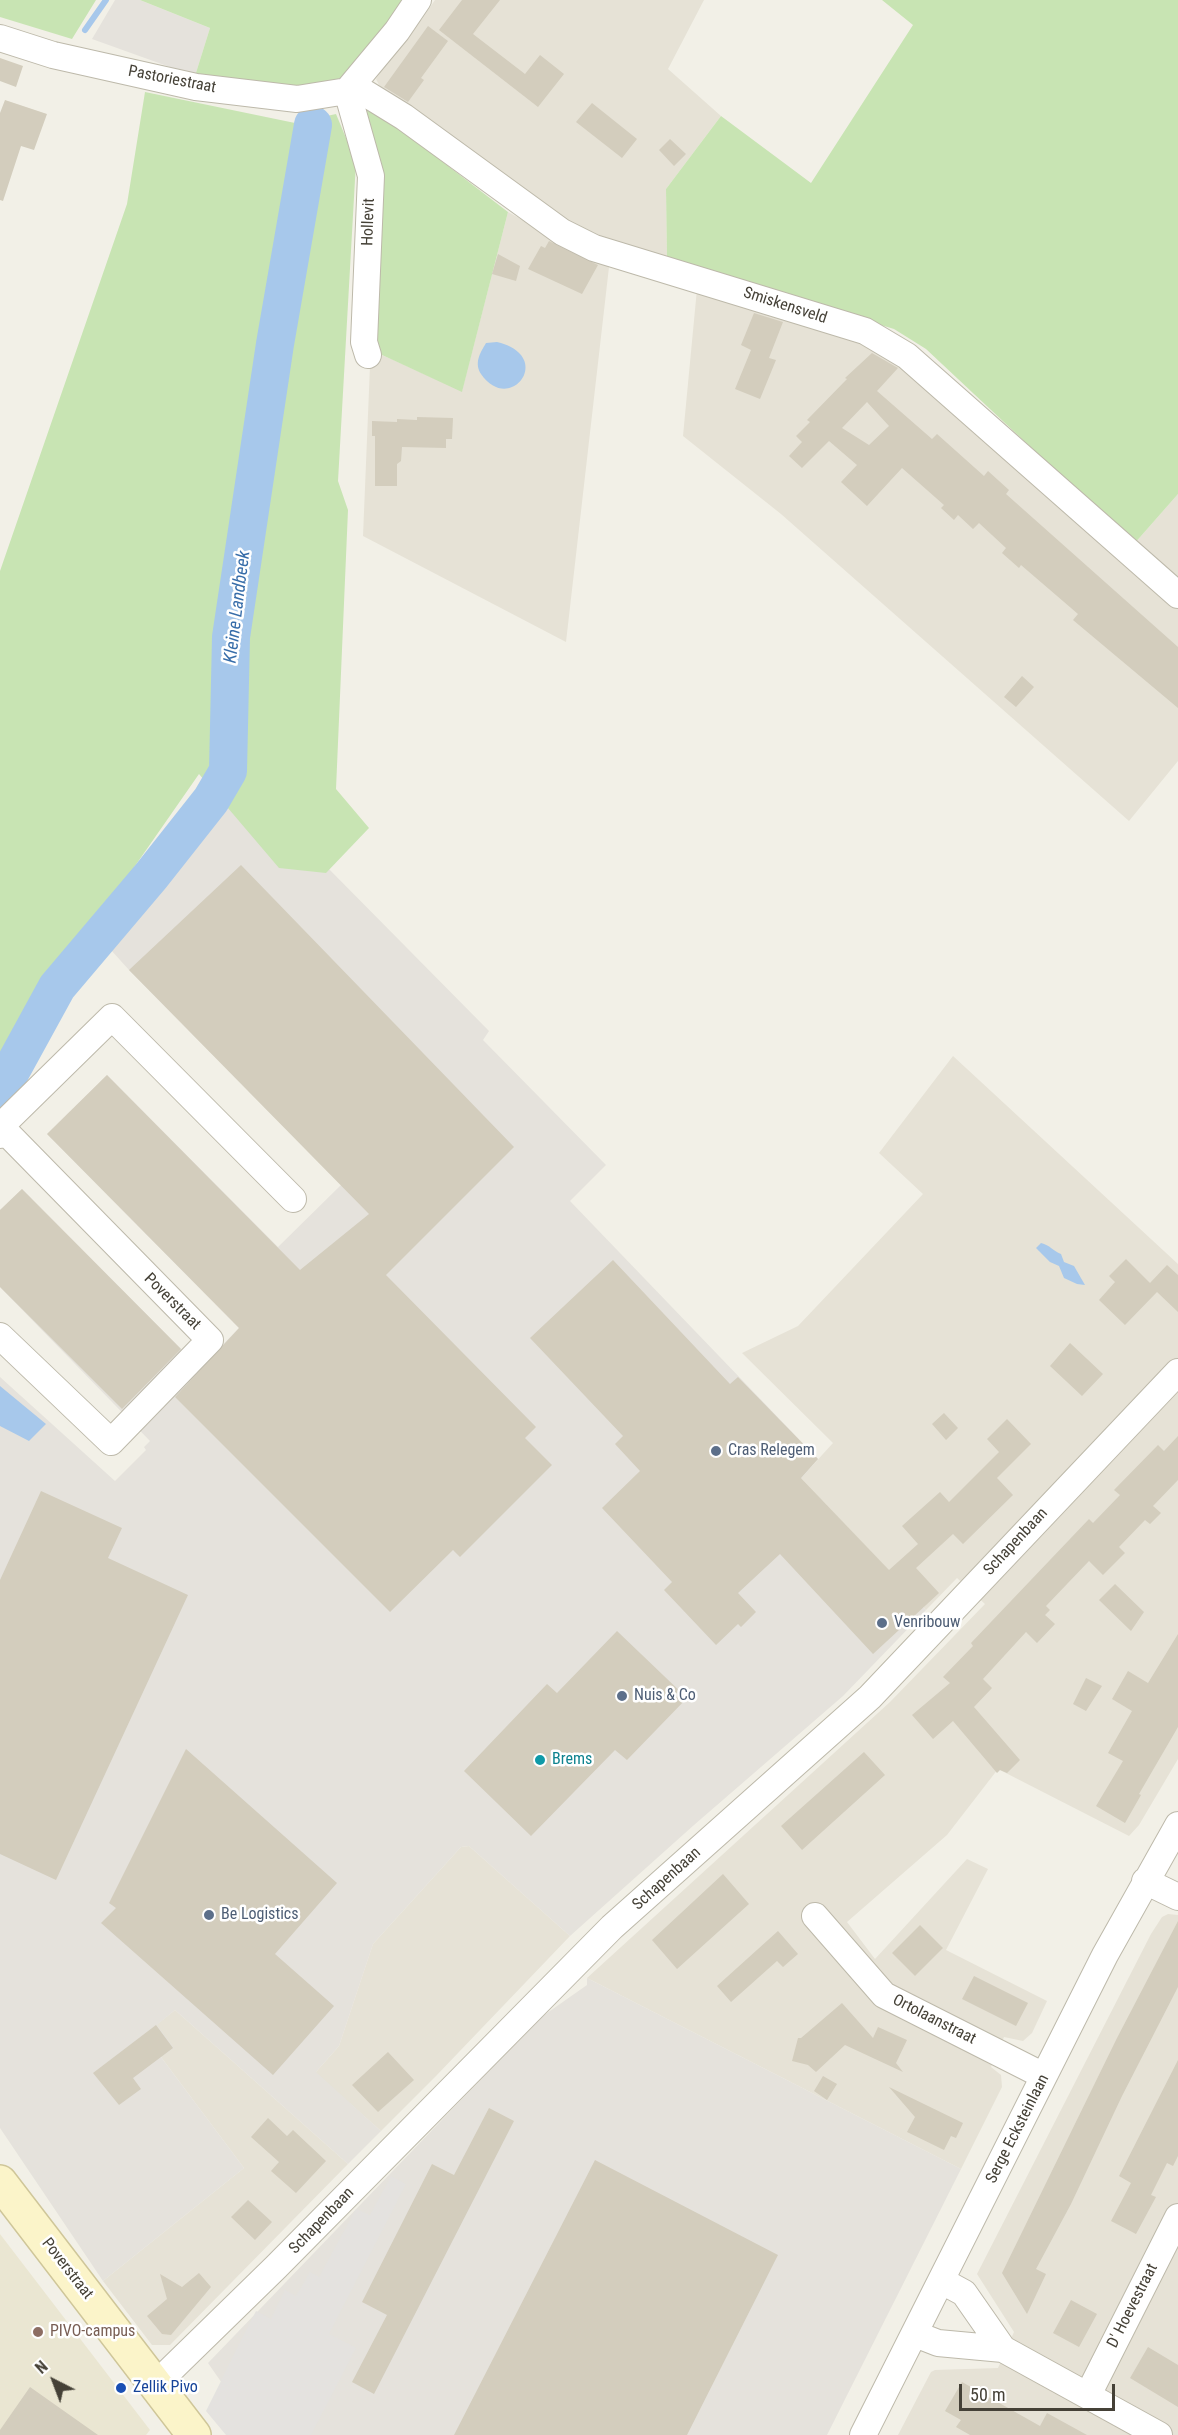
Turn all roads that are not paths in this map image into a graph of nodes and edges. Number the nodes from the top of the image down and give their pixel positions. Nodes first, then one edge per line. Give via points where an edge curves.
1 (418, 0) edge
2 (0, 38) edge
3 (347, 91) junction
4 (368, 355) dead end
5 (1178, 595) edge
6 (1, 1132) edge
7 (293, 1199) dead end
8 (0, 1336) edge
9 (1178, 1372) edge
10 (1178, 1825) edge
11 (1145, 1881) junction
12 (1178, 1897) edge
13 (814, 1916) dead end
14 (1044, 2076) junction
15 (0, 2182) edge
16 (1178, 2217) edge
17 (942, 2281) junction
18 (915, 2334) junction
19 (1003, 2349) junction
20 (155, 2385) junction
21 (1089, 2395) junction
22 (194, 2435) edge
23 (863, 2435) edge
24 (1159, 2435) edge

1 - 3 street
2 - 3 street, Pastoriestraat via 53,55 196,87 297,99
3 - 4 street, Hollevit via 371,176 363,342
3 - 5 street, Smiskensveld via 365,93 404,117 562,232 594,248 865,331 907,356
6 - 7 street, Poverstraat via 8,1119 112,1017
6 - 8 street, Poverstraat via 210,1340 111,1442
9 - 20 street, Schapenbaan via 870,1697 612,1927
10 - 11 street, Serge Ecksteinlaan
11 - 12 street
11 - 14 street, Serge Ecksteinlaan
13 - 14 street, Ortolaanstraat via 884,1995
14 - 17 street, Serge Ecksteinlaan
15 - 20 street, Poverstraat
16 - 21 street, D' Hoevestraat
17 - 18 street, Serge Ecksteinlaan
17 - 19 street via 964,2293
18 - 19 street via 938,2343
18 - 23 street, Serge Ecksteinlaan
19 - 21 street
20 - 22 street, Poverstraat
21 - 24 street

